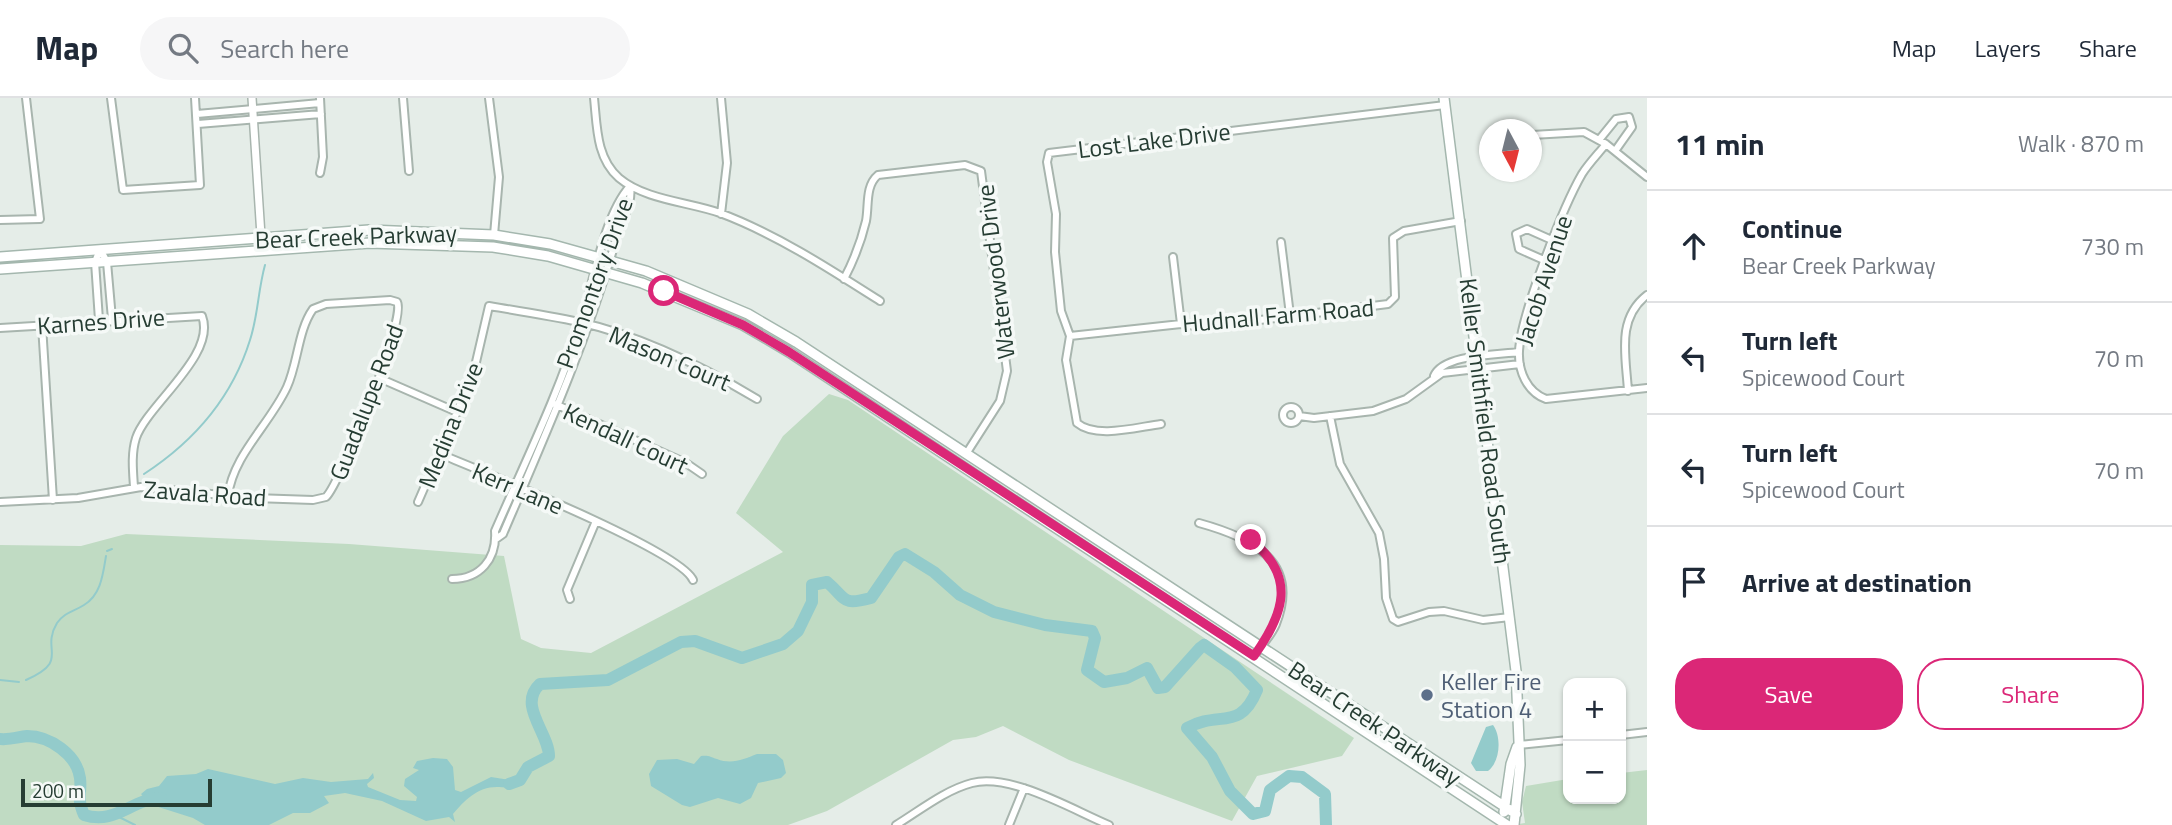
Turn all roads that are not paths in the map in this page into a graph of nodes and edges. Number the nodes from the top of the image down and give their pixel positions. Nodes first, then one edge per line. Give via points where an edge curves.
1 (26, 98) edge
2 (111, 98) edge
3 (195, 98) edge
4 (252, 98) edge
5 (403, 98) edge
6 (489, 98) edge
7 (594, 98) edge
8 (720, 98) edge
9 (320, 101) edge
10 (1444, 102) edge
11 (253, 109) junction
12 (197, 114) junction
13 (321, 114) junction
14 (254, 120) junction
15 (198, 124) junction
16 (1542, 134) edge
17 (1602, 142) junction
18 (1615, 151) junction
19 (409, 171) dead end
20 (320, 173) dead end
21 (1647, 177) edge
22 (630, 186) junction
23 (721, 214) junction
24 (0, 220) edge
25 (1461, 220) junction
26 (609, 228) junction
27 (619, 231) junction
28 (494, 235) junction
29 (261, 239) junction
30 (1554, 241) junction
31 (1282, 242) dead end
32 (100, 249) junction
33 (262, 251) junction
34 (0, 257) edge
35 (600, 257) junction
36 (1173, 257) dead end
37 (610, 260) junction
38 (1546, 261) junction
39 (95, 262) junction
40 (107, 262) junction
41 (597, 269) junction
42 (0, 270) edge
43 (607, 271) junction
44 (844, 279) junction
45 (588, 295) junction
46 (1647, 295) edge
47 (599, 298) junction
48 (880, 301) dead end
49 (489, 306) joint
50 (1290, 316) junction
51 (112, 319) junction
52 (99, 320) junction
53 (581, 323) junction
54 (1181, 324) junction
55 (42, 325) junction
56 (590, 325) junction
57 (0, 328) edge
58 (1070, 336) junction
59 (1519, 352) junction
60 (1477, 357) junction
61 (1520, 364) junction
62 (1479, 370) junction
63 (1434, 376) junction
64 (379, 378) junction
65 (1647, 388) edge
66 (1628, 391) junction
67 (757, 398) dead end
68 (550, 402) junction
69 (558, 406) junction
70 (457, 412) junction
71 (1299, 416) dead end
72 (1330, 416) junction
73 (1161, 424) dead end
74 (440, 454) junction
75 (966, 454) junction
76 (702, 474) dead end
77 (134, 487) junction
78 (514, 487) junction
79 (522, 490) junction
80 (228, 496) junction
81 (326, 497) joint
82 (53, 500) junction
83 (0, 502) edge
84 (418, 502) dead end
85 (596, 521) junction
86 (1199, 523) dead end
87 (496, 539) junction
88 (452, 579) dead end
89 (693, 580) dead end
90 (570, 599) dead end
91 (1510, 617) junction
92 (1261, 647) junction
93 (1254, 656) junction
94 (1337, 697) junction
95 (1330, 707) junction
96 (1378, 724) junction
97 (1647, 732) edge
98 (1371, 734) junction
99 (1626, 734) edge
100 (1563, 740) edge
101 (1518, 745) junction
102 (1433, 761) junction
103 (1427, 771) junction
104 (1024, 788) junction
105 (1505, 807) junction
106 (1516, 814) junction
107 (1504, 824) edge
108 (896, 825) edge
109 (1009, 825) edge
110 (1109, 825) edge
111 (1514, 825) edge

1 - 24 street via 40,219
2 - 15 street via 123,190 200,185
3 - 12 street
4 - 11 street
5 - 19 street
6 - 28 street via 499,177
7 - 22 street via 606,162
8 - 23 street via 727,163
9 - 11 street
9 - 13 street
10 - 25 main road, Keller Smithfield Road South
10 - 58 street, Lost Lake Drive via 1049,153 1061,311
11 - 12 street
11 - 14 street
12 - 15 street
13 - 14 street
13 - 20 street
14 - 15 street
14 - 29 street
16 - 17 street via 1577,130
17 - 18 street
17 - 18 street, Jacob Avenue via 1616,119 1627,116 1632,127
17 - 30 street, Jacob Avenue via 1573,192
18 - 21 street
22 - 23 street
22 - 26 street, Promontory Drive
22 - 27 street, Promontory Drive via 632,199
23 - 44 street
25 - 50 street, Hudnall Farm Road via 1404,231 1392,238 1392,302
25 - 60 main road, Keller Smithfield Road South
26 - 27 street
26 - 35 street, Promontory Drive
27 - 37 street, Promontory Drive
28 - 29 main road, Bear Creek Parkway via 401,229
28 - 35 main road, Bear Creek Parkway
29 - 32 main road, Bear Creek Parkway
29 - 33 street
30 - 38 street, Jacob Avenue
30 - 38 street via 1527,229 1516,234 1519,249
31 - 50 street
32 - 34 main road, Bear Creek Parkway
32 - 39 street
32 - 40 street
33 - 40 main road, Bear Creek Parkway
33 - 41 main road, Bear Creek Parkway via 401,242 465,244 534,253
35 - 37 main road, Bear Creek Parkway
35 - 41 street, Promontory Drive
36 - 54 street
37 - 43 street, Promontory Drive
37 - 75 main road, Bear Creek Parkway via 679,283 748,314
38 - 59 street, Jacob Avenue
39 - 40 main road, Bear Creek Parkway
39 - 42 main road, Bear Creek Parkway
39 - 52 street
40 - 51 street
41 - 43 main road, Bear Creek Parkway
41 - 45 street, Promontory Drive
43 - 47 street, Promontory Drive
43 - 93 main road, Bear Creek Parkway via 694,303 763,336
44 - 48 street
44 - 75 street, Waterwood Drive via 854,260 870,187 878,174 965,165 982,171 1007,371 1000,401
45 - 47 street
45 - 53 street, Promontory Drive
46 - 66 street via 1634,308 1625,328
47 - 56 street, Promontory Drive
49 - 53 street, Mason Court
49 - 70 street, Medina Drive via 476,365
50 - 54 street, Hudnall Farm Road via 1203,327
51 - 52 street, Karnes Drive
51 - 77 street, Karnes Drive via 202,316 202,335 188,364 136,438
52 - 55 street, Karnes Drive
53 - 56 street, Mason Court
53 - 68 street, Promontory Drive
54 - 58 street, Hudnall Farm Road
55 - 57 street, Karnes Drive
55 - 82 street
56 - 67 street, Mason Court via 681,358
56 - 69 street, Promontory Drive
58 - 73 street via 1066,360 1077,423 1099,431
59 - 60 street
59 - 61 street, Jacob Avenue
60 - 62 main road, Keller Smithfield Road South
60 - 63 street via 1442,365
61 - 62 street
61 - 66 street, Jacob Avenue via 1532,391 1546,399
62 - 63 street
62 - 91 main road, Keller Smithfield Road South
63 - 72 street via 1387,408
64 - 70 street
64 - 80 street, Guadalupe Road via 394,338 399,304 390,300 317,307 307,321 288,385 237,466
64 - 81 street, Guadalupe Road
65 - 66 street, Jacob Avenue
68 - 69 street, Kendall Court
68 - 78 street, Promontory Drive
69 - 76 street, Kendall Court
69 - 79 street, Promontory Drive
70 - 74 street, Medina Drive
71 - 72 street
72 - 91 street via 1340,464 1379,533 1386,598 1393,619 1398,622 1444,611 1483,620
74 - 78 street, Kerr Lane
74 - 84 street, Medina Drive
75 - 92 main road, Bear Creek Parkway
77 - 80 street, Zavala Road
77 - 82 street, Zavala Road
78 - 79 street, Kerr Lane
78 - 87 street, Promontory Drive via 495,531
79 - 85 street, Kerr Lane
79 - 87 street, Promontory Drive via 503,534
80 - 81 street, Zavala Road
82 - 83 street, Zavala Road
85 - 89 street, Kerr Lane via 690,571
85 - 90 street via 567,590
86 - 92 street via 1251,540 1278,570 1282,600 1276,624
87 - 88 street, Promontory Drive via 478,575
91 - 101 main road, Keller Smithfield Road South
92 - 93 street
92 - 94 main road, Bear Creek Parkway
93 - 95 main road, Bear Creek Parkway
94 - 95 main road
94 - 96 main road, Bear Creek Parkway
95 - 98 main road, Bear Creek Parkway
96 - 98 main road
96 - 102 main road, Bear Creek Parkway
97 - 99 street
98 - 103 main road, Bear Creek Parkway
100 - 101 street
101 - 105 main road, Keller Smithfield Road South
101 - 106 main road, Keller Smithfield Road South
102 - 103 main road
102 - 105 main road, Bear Creek Parkway
103 - 107 main road, Bear Creek Parkway
104 - 108 street via 991,781 972,783
104 - 109 street
104 - 110 street
105 - 106 main road, Bear Creek Parkway
105 - 107 main road, Keller Smithfield Road South
106 - 111 main road, Keller Smithfield Road South

